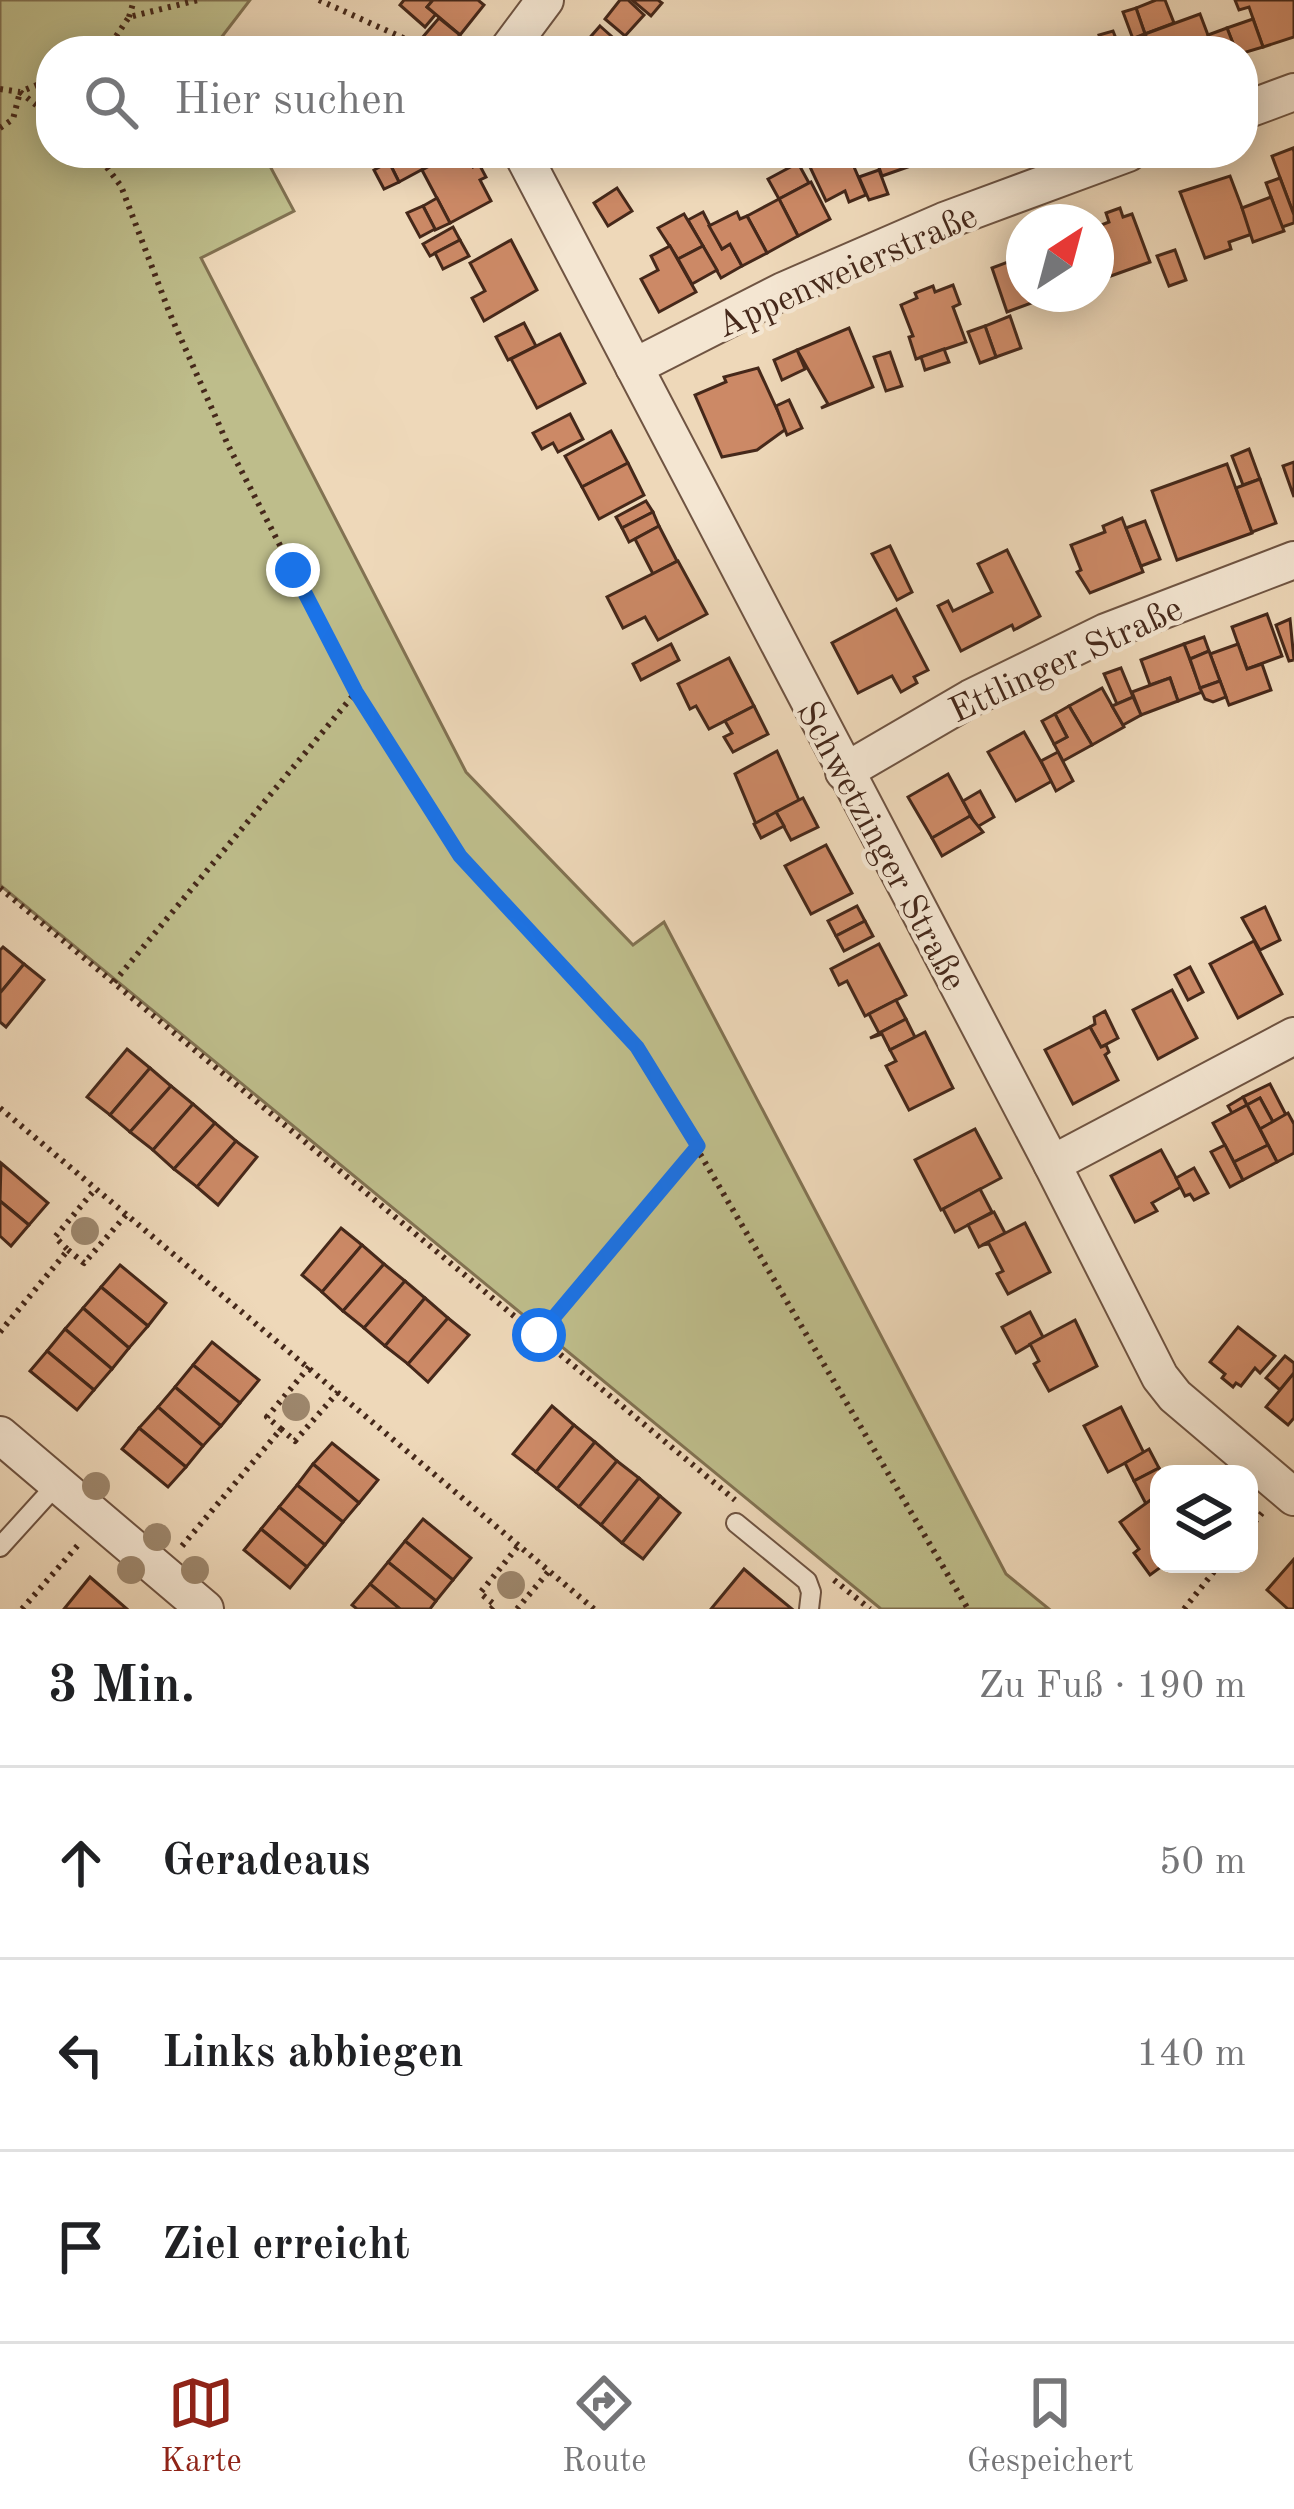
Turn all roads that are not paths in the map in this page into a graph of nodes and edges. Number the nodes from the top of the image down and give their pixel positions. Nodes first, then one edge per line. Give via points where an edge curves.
1 (545, 0) edge
2 (518, 36) edge
3 (1294, 92) edge
4 (1258, 105) edge
5 (530, 168) edge
6 (1087, 168) edge
7 (634, 367) junction
8 (1294, 560) edge
9 (844, 772) junction
10 (1294, 1036) edge
11 (1052, 1164) junction
12 (0, 1435) edge
13 (58, 1483) junction
14 (1294, 1497) edge
15 (742, 1516) road end
16 (0, 1547) edge
17 (205, 1609) edge
18 (809, 1609) edge

1 - 2 street
3 - 4 street
5 - 7 street, Schwetzinger Straße
6 - 7 street, Appenweierstraße via 944,221
7 - 9 street, Schwetzinger Straße
8 - 9 street, Ettlinger Straße via 1106,632
9 - 11 street, Schwetzinger Straße
10 - 11 street
11 - 14 street, Schwetzinger Straße via 1160,1377
12 - 13 street
13 - 16 lane
13 - 17 street
15 - 18 lane via 807,1581

